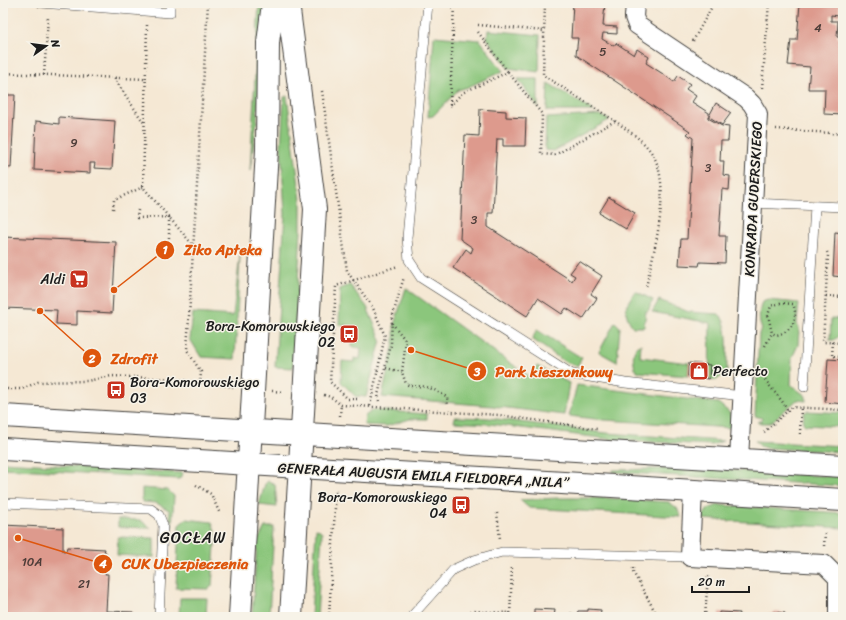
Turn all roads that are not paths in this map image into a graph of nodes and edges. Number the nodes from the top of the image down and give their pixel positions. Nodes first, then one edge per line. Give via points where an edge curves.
1 (41, 3) edge
2 (49, 3) edge
3 (170, 3) edge
4 (273, 3) edge
5 (288, 3) edge
6 (428, 3) edge
7 (635, 3) edge
8 (753, 204) junction
9 (815, 206) junction
10 (843, 207) edge
11 (804, 387) dead end
12 (743, 396) junction
13 (3, 416) edge
14 (251, 430) junction
15 (301, 433) junction
16 (3, 449) edge
17 (739, 459) junction
18 (249, 464) junction
19 (843, 466) edge
20 (300, 467) junction
21 (693, 491) junction
22 (843, 500) edge
23 (3, 503) edge
24 (690, 557) junction
25 (840, 578) edge
26 (160, 617) edge
27 (240, 617) edge
28 (291, 617) edge
29 (411, 617) edge
30 (838, 617) edge

1 - 2 lane
2 - 3 lane via 170,13
4 - 14 street via 268,43 267,150
5 - 15 street via 314,209
6 - 12 lane via 407,238 409,260 421,278 572,374 625,383
7 - 8 street, KONRADA GUDERSKIEGO via 634,17 637,26 752,104 758,121
8 - 9 lane
8 - 12 street, KONRADA GUDERSKIEGO
9 - 10 lane
9 - 11 lane
12 - 17 street, KONRADA GUDERSKIEGO
13 - 14 street
14 - 15 street
14 - 18 street
15 - 17 street
15 - 20 street
16 - 18 street, GENERAŁA AUGUSTA EMILA FIELDORFA „NILA”
17 - 19 street
18 - 20 street, GENERAŁA AUGUSTA EMILA FIELDORFA „NILA”
18 - 27 street
20 - 21 street, GENERAŁA AUGUSTA EMILA FIELDORFA „NILA”
20 - 28 street
21 - 22 street, GENERAŁA AUGUSTA EMILA FIELDORFA „NILA”
21 - 24 street
23 - 26 lane via 155,511 163,525
24 - 25 street via 824,564
24 - 29 lane via 502,552 454,569
25 - 30 street

